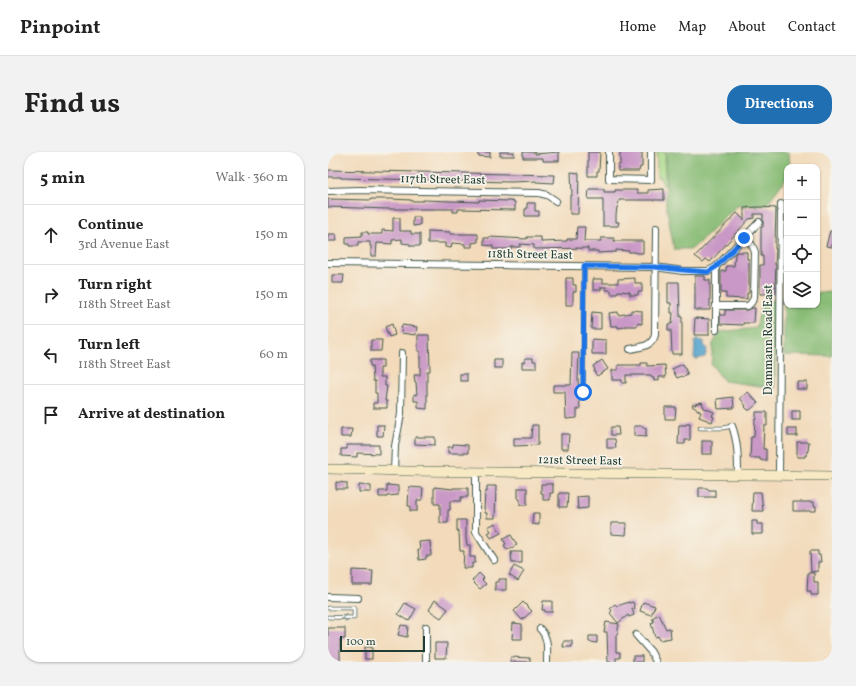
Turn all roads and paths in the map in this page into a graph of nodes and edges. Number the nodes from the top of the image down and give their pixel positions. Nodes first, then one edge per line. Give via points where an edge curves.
1 (609, 152) edge
2 (650, 152) edge
3 (328, 191) edge
4 (556, 201) dead end
5 (781, 204) dead end
6 (759, 222) dead end
7 (656, 228) dead end
8 (744, 238) junction
9 (328, 263) edge
10 (584, 266) junction
11 (655, 267) junction
12 (716, 267) junction
13 (716, 306) junction
14 (716, 330) dead end
15 (630, 349) dead end
16 (402, 353) dead end
17 (583, 392) dead end
18 (732, 426) joint
19 (700, 428) dead end
20 (328, 469) edge
21 (394, 471) junction
22 (476, 472) junction
23 (738, 475) junction
24 (779, 476) junction
25 (832, 476) edge
26 (494, 560) dead end
27 (328, 597) edge
28 (358, 598) dead end
29 (328, 608) edge
30 (328, 617) edge
31 (426, 627) dead end
32 (540, 629) dead end
33 (636, 634) dead end
34 (426, 662) edge
35 (546, 662) edge
36 (656, 662) edge

1 - 2 street via 609,180 650,180
3 - 4 street, 117th Street East via 539,193
5 - 24 street, Dammann Road East
6 - 8 street
7 - 11 street
8 - 12 street
8 - 13 street via 755,252 753,301 748,306
9 - 10 street, 118th Street East
10 - 11 street, 118th Street East
10 - 17 lane
11 - 12 street, 118th Street East via 708,272
11 - 15 street via 654,339 649,344
12 - 13 street
13 - 14 street
16 - 21 street via 401,414 395,446
18 - 19 lane
18 - 23 street via 736,437
20 - 21 street, 121st Street East
21 - 22 street, 121st Street East
22 - 23 street, 121st Street East
22 - 26 street via 476,532
23 - 24 street, 121st Street East
24 - 25 street, 121st Street East
27 - 28 street
29 -> 30 lane via 354,608 354,618
31 - 34 street
32 - 35 street via 544,632 547,642
33 - 36 street

